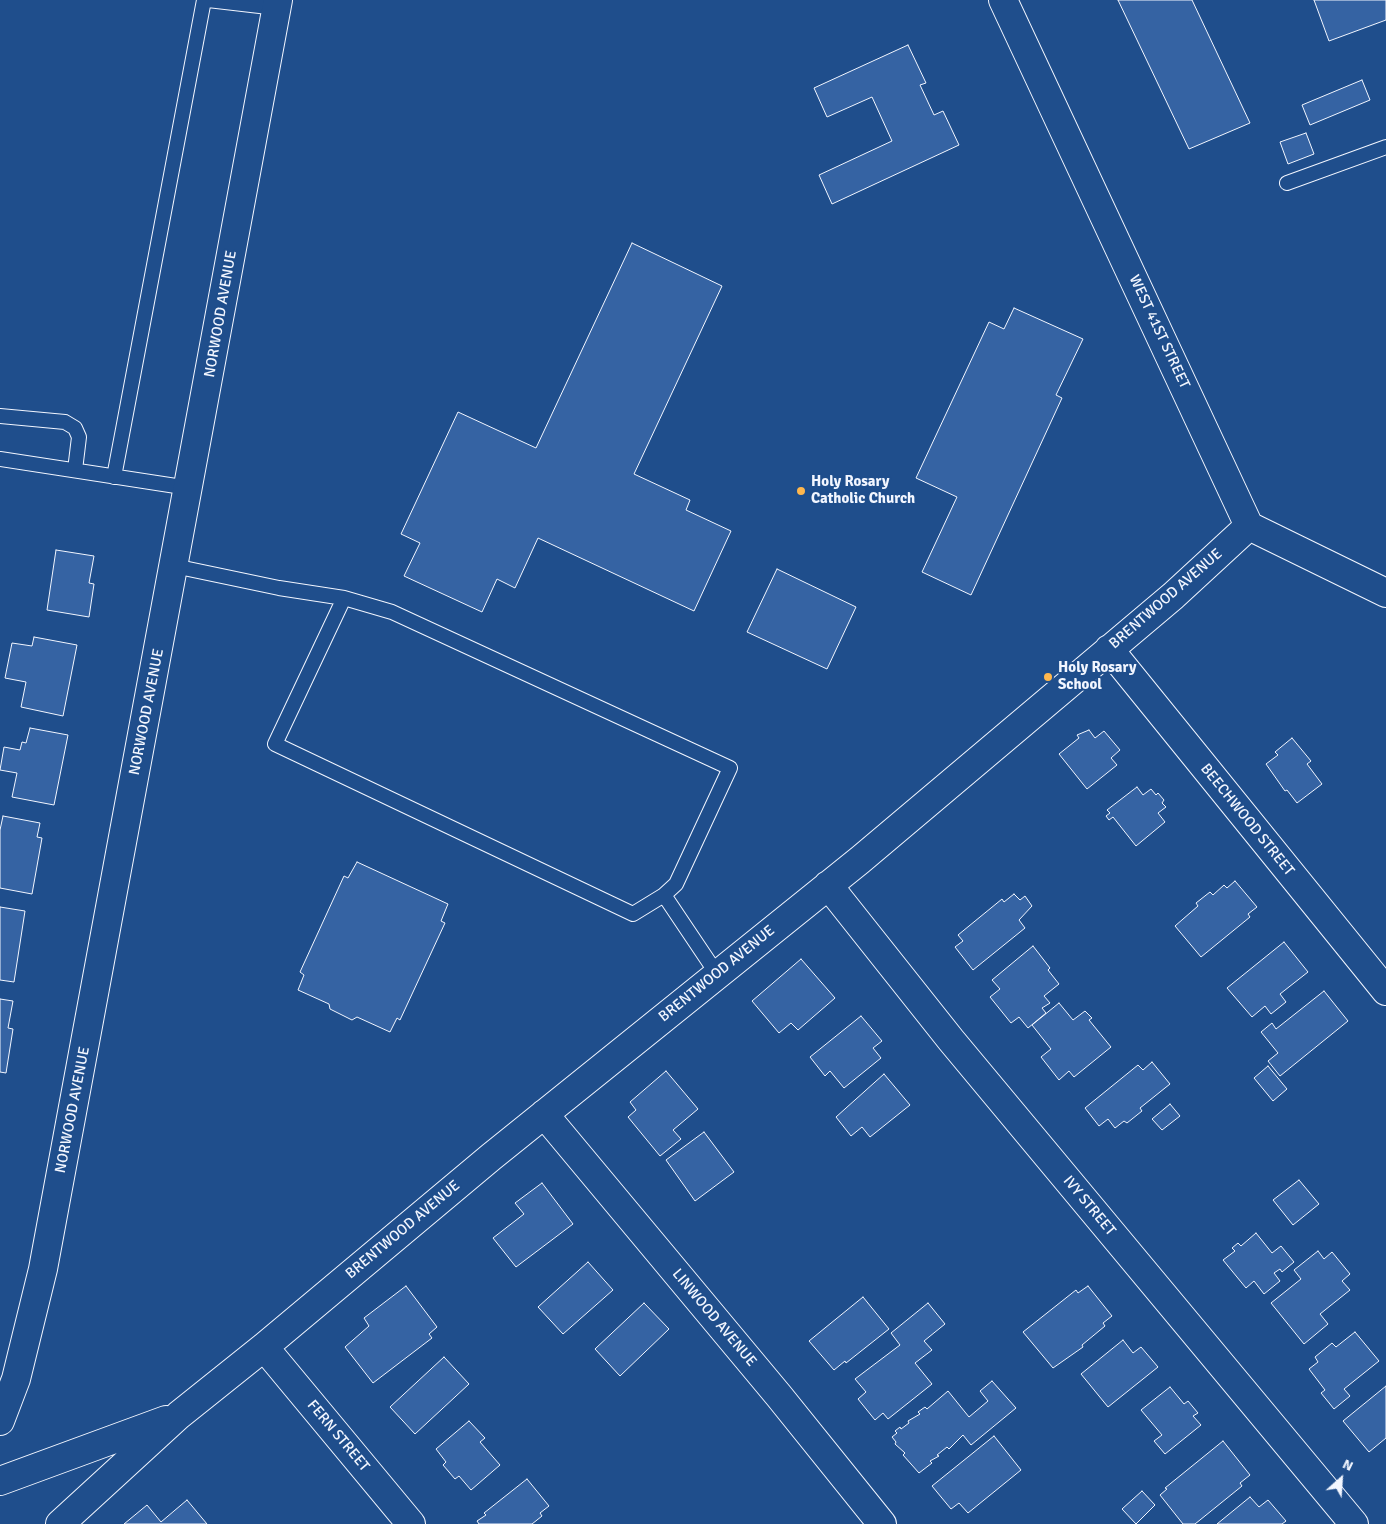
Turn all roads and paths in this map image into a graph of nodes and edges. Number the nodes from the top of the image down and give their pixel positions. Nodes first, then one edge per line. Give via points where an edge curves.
1 (204, 0) edge
2 (208, 0) edge
3 (1003, 0) edge
4 (278, 4) edge
5 (1386, 147) edge
6 (1287, 183) dead end
7 (0, 416) edge
8 (0, 459) edge
9 (76, 470) junction
10 (114, 477) junction
11 (190, 488) junction
12 (1249, 526) junction
13 (174, 566) junction
14 (1386, 593) edge
15 (344, 598) junction
16 (1109, 649) junction
17 (828, 885) junction
18 (664, 895) junction
19 (717, 974) junction
20 (1386, 991) edge
21 (544, 1114) junction
22 (264, 1348) junction
23 (179, 1415) junction
24 (0, 1421) edge
25 (0, 1481) edge
26 (60, 1524) edge
27 (411, 1524) edge
28 (882, 1524) edge
29 (1354, 1524) edge

1 - 10 lane
2 - 4 lane
3 - 12 street, WEST 41ST STREET
4 - 11 street, NORWOOD AVENUE
5 - 6 lane
7 - 9 lane via 64,422 74,428 78,437
8 - 9 lane
9 - 10 lane
10 - 11 lane
11 - 13 street, NORWOOD AVENUE
12 - 14 street
12 - 16 street, BRENTWOOD AVENUE via 1174,596
13 - 15 lane
13 - 24 street, NORWOOD AVENUE via 43,1269 16,1379
15 - 18 lane via 392,612 730,768 676,884
15 - 18 lane via 275,744 633,914
16 - 17 street, BRENTWOOD AVENUE
16 - 20 street, BEECHWOOD STREET
17 - 19 street, BRENTWOOD AVENUE
17 - 29 street, IVY STREET via 951,1040
18 - 19 lane
19 - 21 street, BRENTWOOD AVENUE
21 - 22 street, BRENTWOOD AVENUE
21 - 28 street, LINWOOD AVENUE
22 - 23 street, BRENTWOOD AVENUE
22 - 27 street, FERN STREET
23 - 25 street, BRENTWOOD AVENUE
23 - 26 street, BRENTWOOD AVENUE

